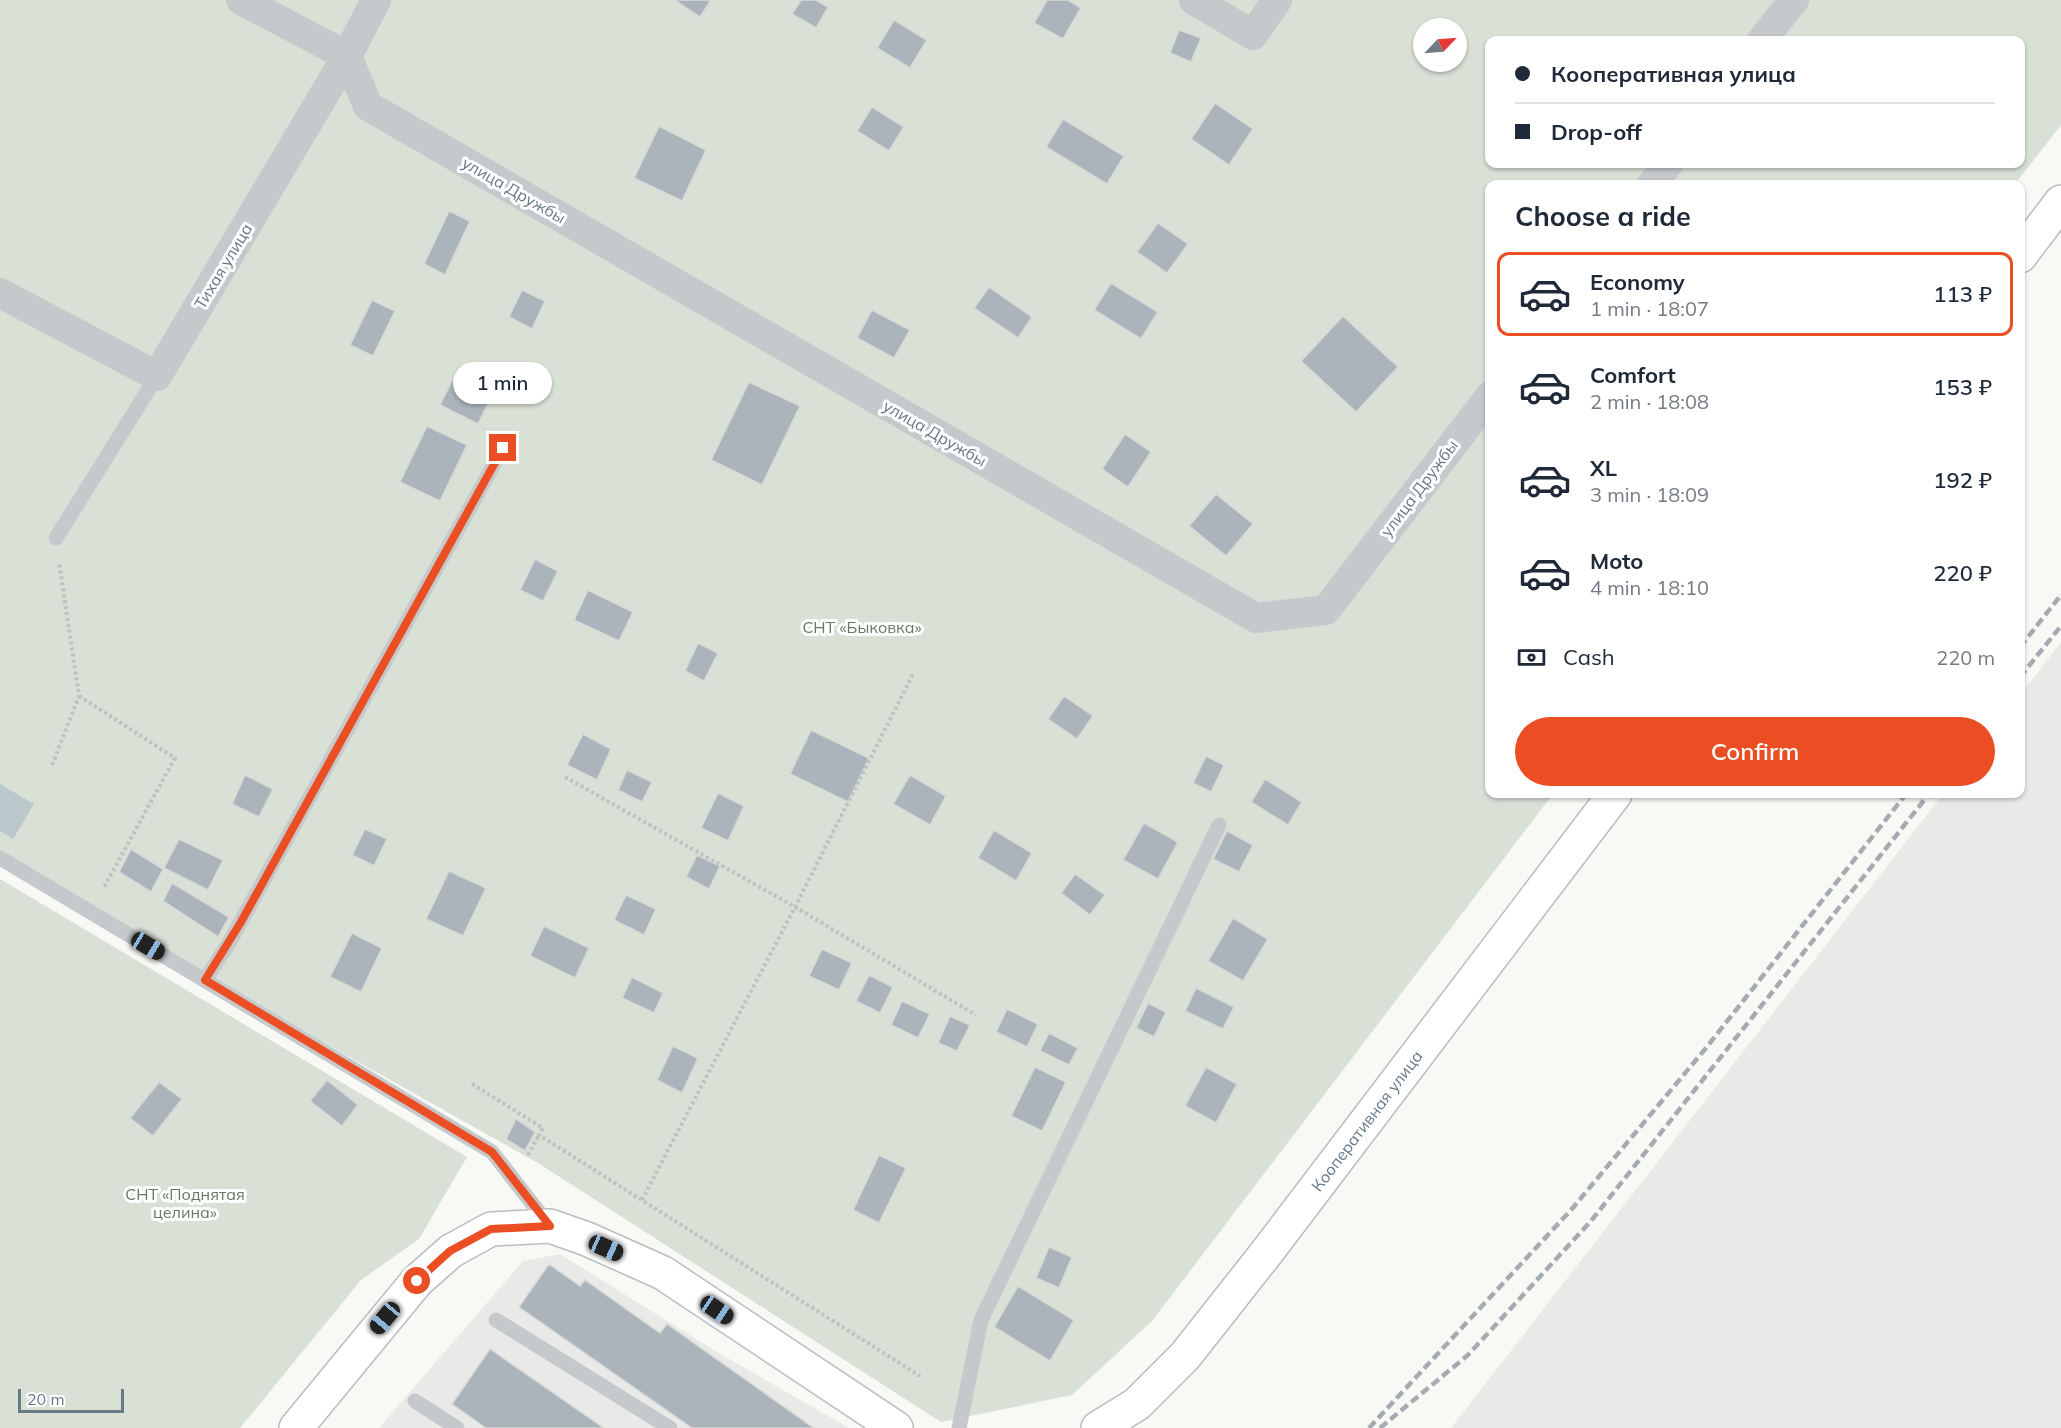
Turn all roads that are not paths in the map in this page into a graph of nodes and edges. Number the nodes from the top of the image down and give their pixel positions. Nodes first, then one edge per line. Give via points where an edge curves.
1 (241, 0) edge
2 (376, 0) edge
3 (1194, 0) edge
4 (1277, 0) edge
5 (1794, 0) edge
6 (1765, 36) edge
7 (347, 56) junction
8 (1665, 168) edge
9 (1655, 180) edge
10 (2061, 202) edge
11 (2025, 249) edge
12 (0, 293) edge
13 (157, 376) junction
14 (1485, 403) edge
15 (503, 448) dead end
16 (56, 538) road end
17 (1612, 798) edge
18 (1219, 825) dead end
19 (0, 858) edge
20 (205, 980) junction
21 (550, 1226) junction
22 (495, 1320) dead end
23 (415, 1401) dead end
24 (296, 1428) edge
25 (458, 1428) edge
26 (670, 1428) edge
27 (896, 1428) edge
28 (959, 1428) edge
29 (1098, 1428) edge

1 - 7 street
2 - 7 street, Тихая улица
3 - 4 street via 1253,35
5 - 6 street
7 - 13 street, Тихая улица
7 - 14 street, улица Дружбы via 368,106 1256,618 1326,610
8 - 9 street
10 - 11 main road
12 - 13 street
13 - 16 lane
15 - 20 lane
17 - 29 main road, Кооперативная улица via 1185,1356 1137,1404
18 - 28 lane via 981,1320
19 - 20 lane
20 - 21 lane via 492,1152
21 - 24 main road via 491,1229 450,1251 405,1296
21 - 27 main road via 663,1273
22 - 26 lane
23 - 25 lane

